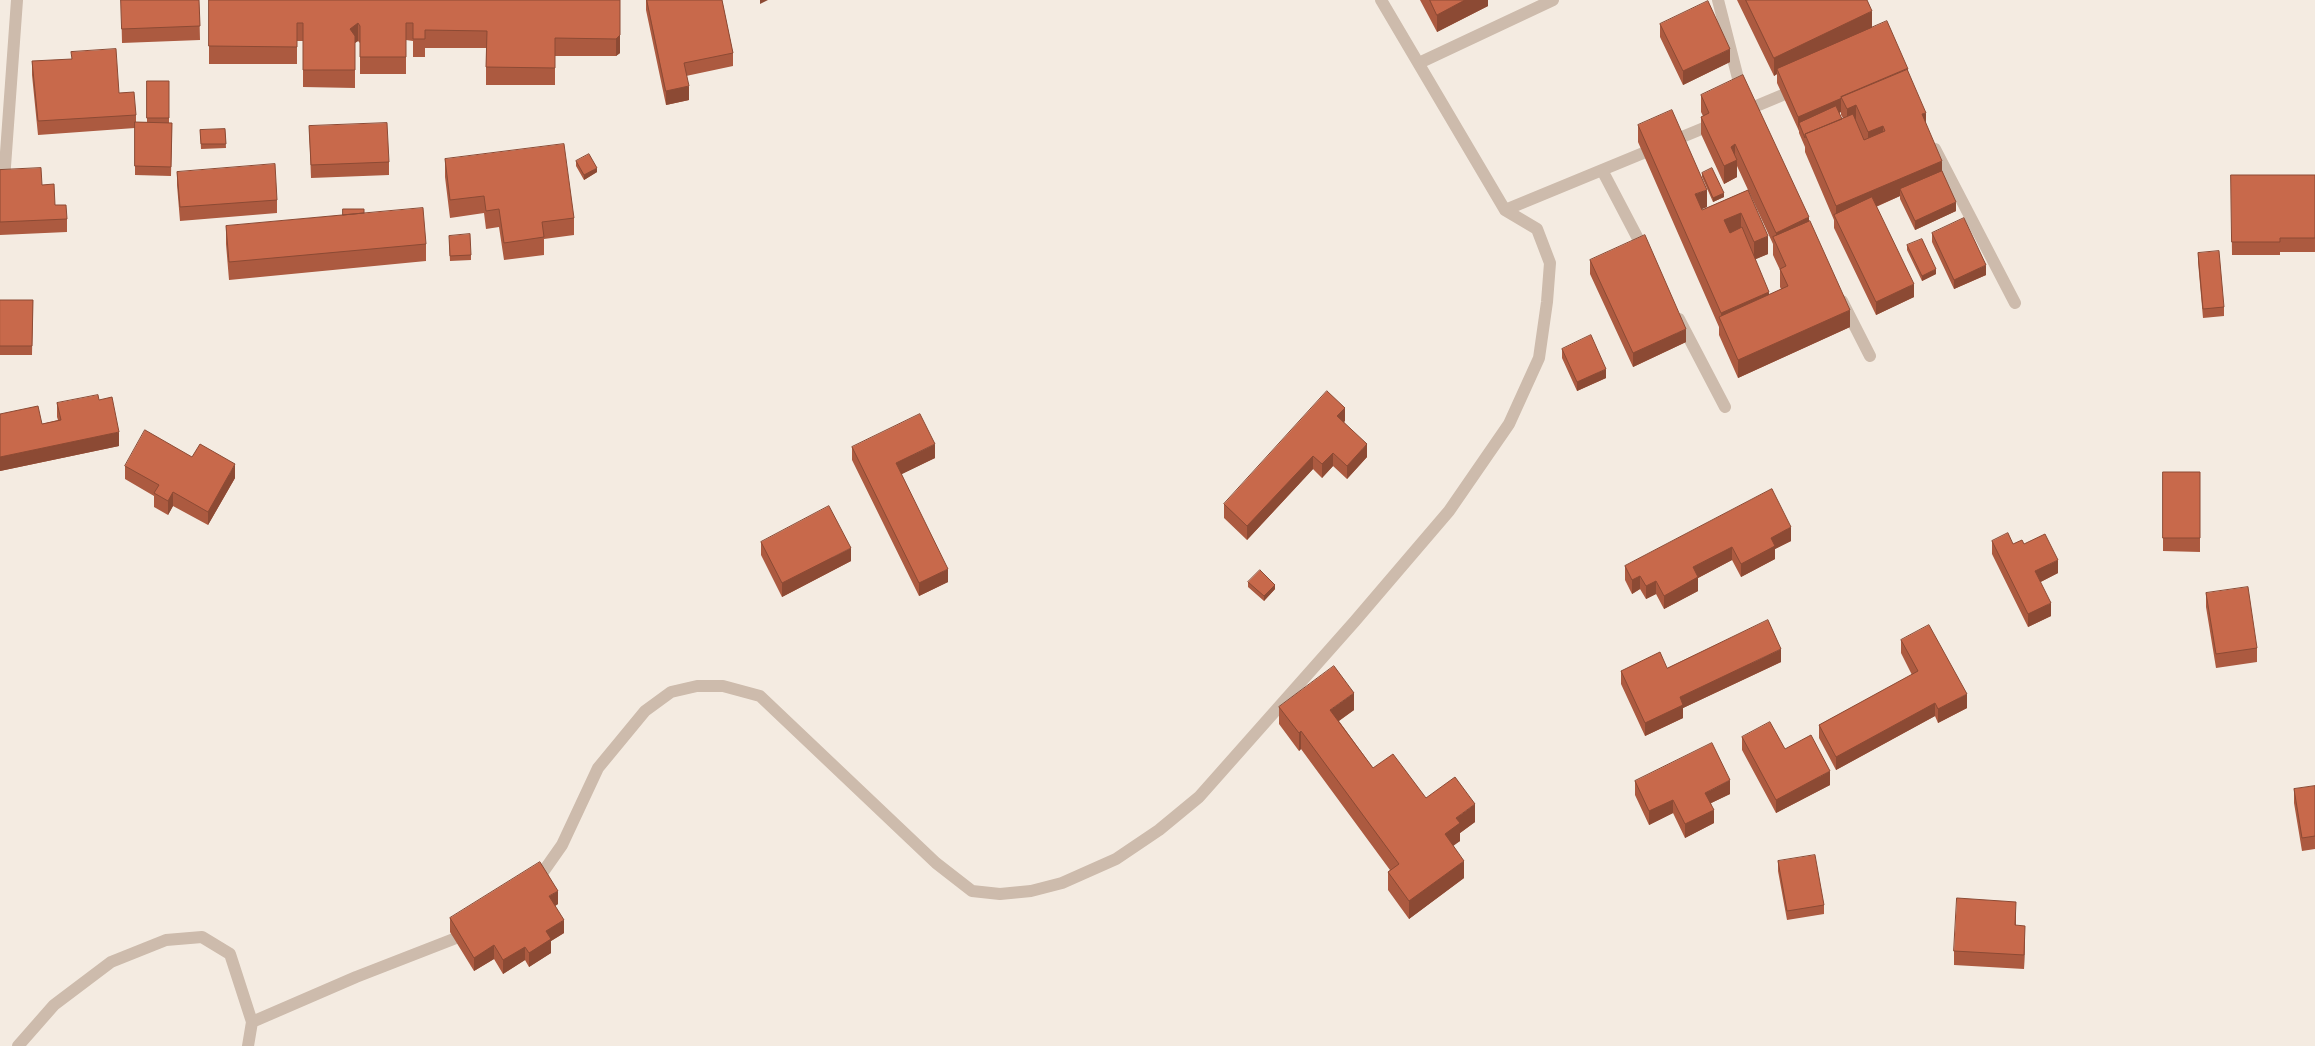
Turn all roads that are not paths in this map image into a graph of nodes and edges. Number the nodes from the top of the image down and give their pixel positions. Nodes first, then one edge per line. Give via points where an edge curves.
1 (17, 0) edge
2 (1381, 0) edge
3 (1552, 0) edge
4 (1718, 0) edge
5 (1419, 63) junction
6 (5, 84) edge
7 (1811, 84) edge
8 (1749, 115) junction
9 (1929, 140) edge
10 (1602, 170) junction
11 (0, 196) edge
12 (1505, 210) junction
13 (1652, 266) edge
14 (1835, 286) edge
15 (2015, 304) dead end
16 (1675, 310) edge
17 (1870, 356) dead end
18 (1724, 407) dead end
19 (529, 892) edge
20 (478, 928) edge
21 (252, 1022) junction
22 (18, 1046) edge
23 (248, 1046) edge

1 - 6 street
2 - 5 street
3 - 5 street
4 - 8 street
5 - 12 street
6 - 11 street via 3,194
7 - 8 street
8 - 10 street
9 - 15 street
10 - 12 street
10 - 13 street
12 - 19 street via 1537,229 1550,263 1538,358 1509,424 1449,511 1355,621 1199,797 1159,830 1116,859 1062,883 1000,894 972,891 936,863 760,696 723,686 697,686 671,692 645,710 598,768 562,845
14 - 17 street
16 - 18 street
20 - 21 street via 356,976
21 - 22 street via 230,954 202,937 166,940 111,962 54,1005
21 - 23 street

